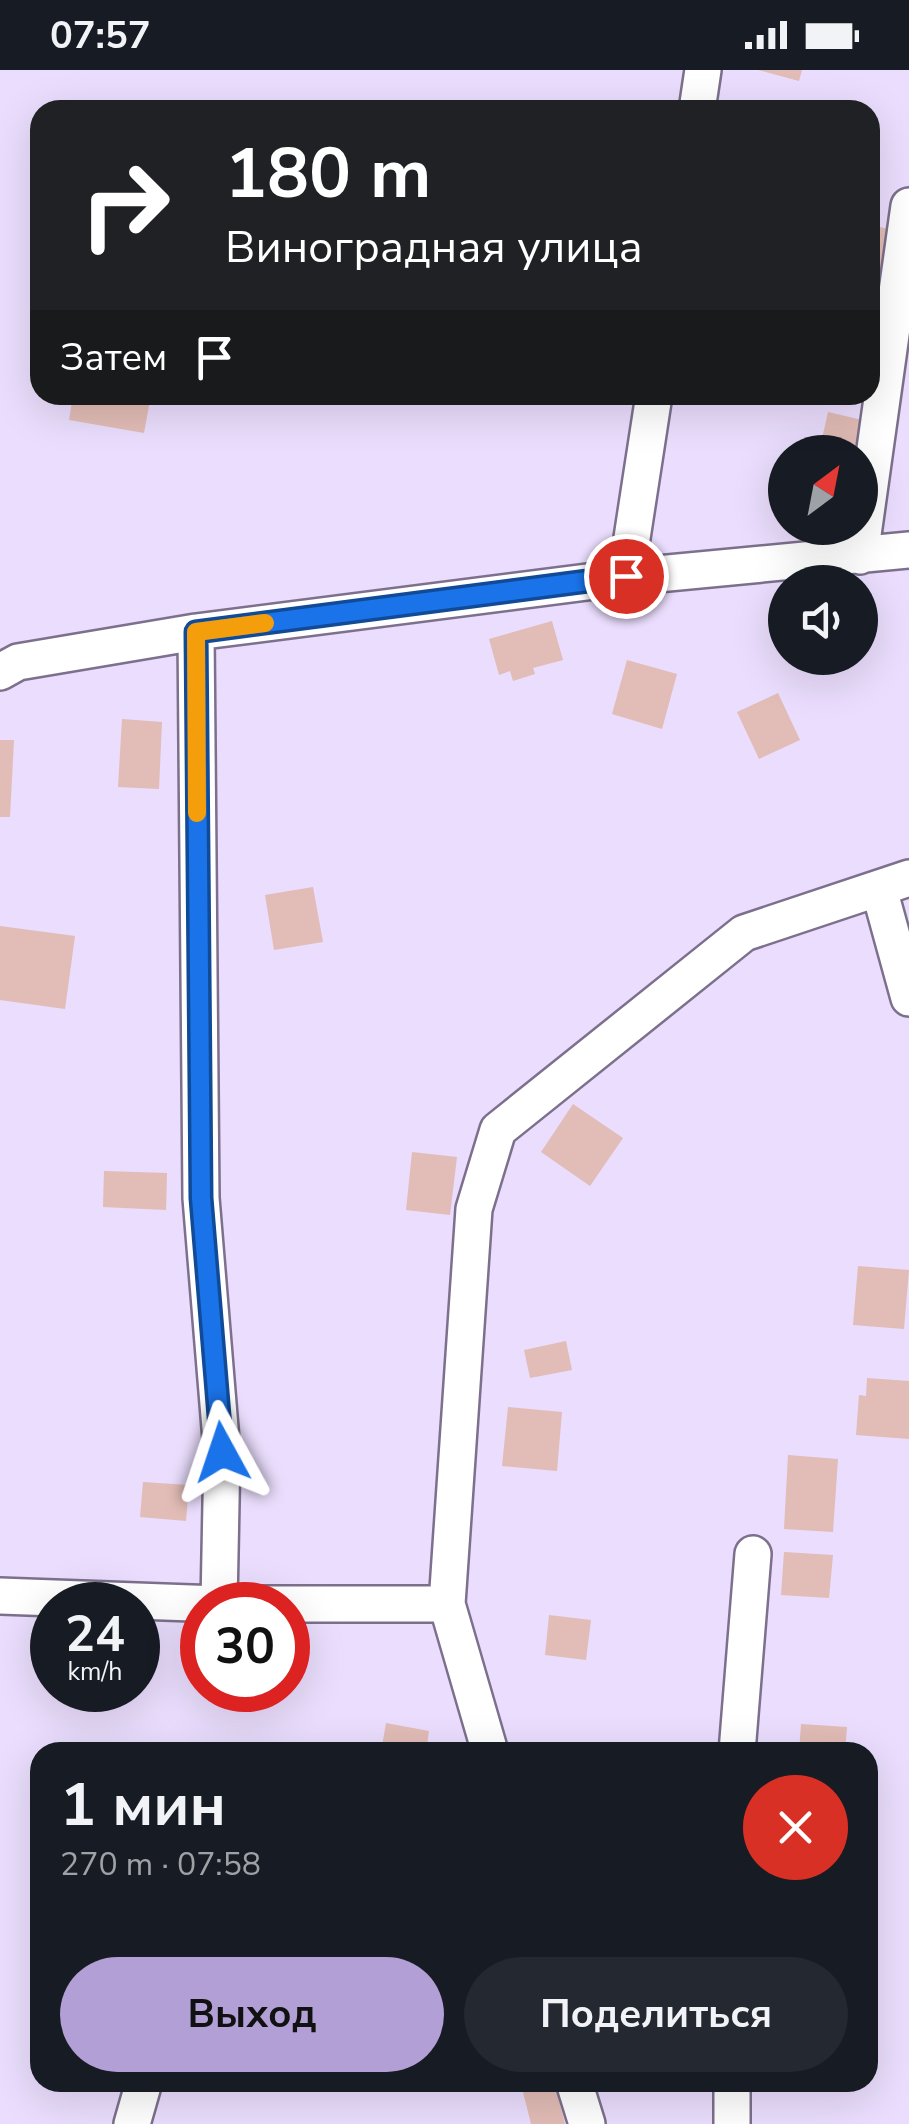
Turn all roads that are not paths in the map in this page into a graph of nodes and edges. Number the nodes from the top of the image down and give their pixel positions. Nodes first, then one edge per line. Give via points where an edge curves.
1 (703, 70) edge
2 (698, 100) edge
3 (909, 206) edge
4 (652, 405) edge
5 (909, 550) edge
6 (860, 556) junction
7 (626, 576) junction
8 (196, 632) junction
9 (0, 672) edge
10 (894, 884) edge
11 (909, 998) edge
12 (753, 1554) dead end
13 (219, 1582) edge
14 (0, 1596) edge
15 (180, 1603) edge
16 (310, 1604) edge
17 (447, 1604) junction
18 (487, 1742) edge
19 (739, 1742) edge
20 (141, 2092) edge
21 (577, 2092) edge
22 (732, 2092) edge
23 (132, 2124) edge
24 (587, 2124) edge
25 (732, 2124) edge

1 - 2 street
3 - 6 street
4 - 7 street
5 - 6 street
6 - 7 street
7 - 8 street
8 - 9 street via 18,662
8 - 13 street via 201,1198 222,1452
10 - 11 street
10 - 17 street via 744,933 498,1130 474,1209
12 - 19 street
14 - 15 street
16 - 17 street
17 - 18 street
20 - 23 street
21 - 24 street
22 - 25 street

